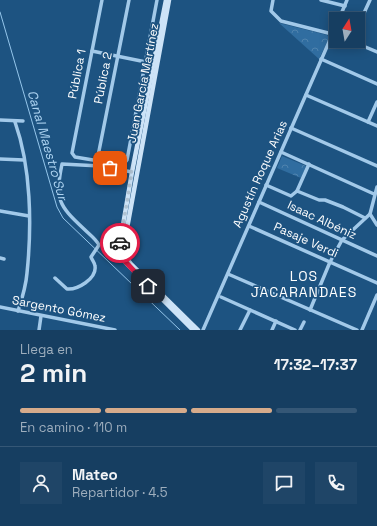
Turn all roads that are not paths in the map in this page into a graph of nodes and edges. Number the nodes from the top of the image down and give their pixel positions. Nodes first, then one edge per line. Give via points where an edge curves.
1 (102, 0) edge
2 (129, 0) edge
3 (157, 0) edge
4 (166, 0) edge
5 (169, 0) edge
6 (273, 0) edge
7 (321, 0) edge
8 (347, 0) edge
9 (370, 0) edge
10 (345, 6) junction
11 (342, 12) edge
12 (365, 12) edge
13 (329, 33) edge
14 (329, 44) edge
15 (365, 47) edge
16 (92, 51) junction
17 (377, 52) edge
18 (117, 56) junction
19 (321, 59) junction
20 (146, 62) junction
21 (377, 84) edge
22 (306, 95) junction
23 (377, 102) edge
24 (0, 120) edge
25 (23, 121) dead end
26 (15, 122) junction
27 (368, 122) junction
28 (377, 126) edge
29 (292, 128) junction
30 (281, 152) junction
31 (0, 159) edge
32 (24, 160) junction
33 (96, 161) junction
34 (309, 164) junction
35 (377, 166) edge
36 (132, 172) junction
37 (266, 185) junction
38 (377, 187) edge
39 (297, 191) junction
40 (374, 194) junction
41 (259, 202) junction
42 (0, 211) edge
43 (370, 214) junction
44 (29, 216) junction
45 (365, 218) junction
46 (377, 225) edge
47 (248, 226) junction
48 (342, 240) junction
49 (377, 256) edge
50 (330, 262) junction
51 (228, 274) junction
52 (55, 278) dead end
53 (377, 283) edge
54 (377, 295) edge
55 (221, 297) dead end
56 (0, 307) edge
57 (250, 310) junction
58 (310, 310) junction
59 (18, 311) junction
60 (41, 316) junction
61 (276, 321) junction
62 (304, 322) dead end
63 (91, 325) junction
64 (363, 329) edge
65 (39, 330) edge
66 (90, 330) edge
67 (115, 330) edge
68 (193, 330) edge
69 (198, 330) edge
70 (203, 330) edge
71 (240, 330) edge
72 (272, 330) edge
73 (295, 330) edge
74 (300, 330) edge
75 (357, 330) edge
76 (367, 330) edge

1 - 16 street, Pública 1
2 - 18 street, Pública 2
3 - 20 street
4 - 36 main road, Juan García Martínez
5 - 69 main road, Juan García Martínez via 123,250 131,264
6 - 13 street via 271,9 281,21
7 - 10 street
8 - 10 street
9 - 12 street
10 - 11 street
14 - 19 street, Agustín Roque Arias
15 - 17 street
16 - 18 street
16 - 33 street, Pública 1 via 72,153 75,157
18 - 20 street
18 - 33 street, Pública 2
19 - 21 street
19 - 22 street, Agustín Roque Arias
20 - 33 street via 125,164
22 - 27 street
22 - 29 street, Agustín Roque Arias
23 - 27 street
24 - 26 street
25 - 26 street
26 - 32 street
27 - 28 street
29 - 30 street, Agustín Roque Arias
29 - 35 street
30 - 34 street
30 - 37 street, Agustín Roque Arias
31 - 32 street
32 - 44 street
34 - 39 street
34 - 40 street
36 - 52 street via 100,166 62,164 59,194 61,204 98,243 97,251 91,257 95,265 94,272 83,284 67,289
36 - 68 main road, Juan García Martínez via 120,255
37 - 39 street via 291,196
37 - 41 street, Agustín Roque Arias
38 - 40 street
39 - 45 street via 343,207
40 - 43 street
41 - 47 street, Agustín Roque Arias
41 - 48 street, Isaac Albéniz
42 - 44 street
43 - 45 street
43 - 46 street
44 - 59 street via 27,273
45 - 48 street
47 - 50 street, Pasaje Verdi
47 - 51 street, Agustín Roque Arias
48 - 49 street, Isaac Albéniz
48 - 50 street
50 - 53 street, Pasaje Verdi
50 - 58 street
51 - 58 street
51 - 70 street, Agustín Roque Arias
54 - 64 street
55 - 57 street
56 - 59 street, Sargento Gómez
57 - 61 street
57 - 71 street
58 - 75 street
59 - 60 street, Sargento Gómez
60 - 63 street, Sargento Gómez
60 - 65 street
61 - 72 street
61 - 73 street
62 - 74 street
63 - 66 street
63 - 67 street, Sargento Gómez
64 - 76 street

